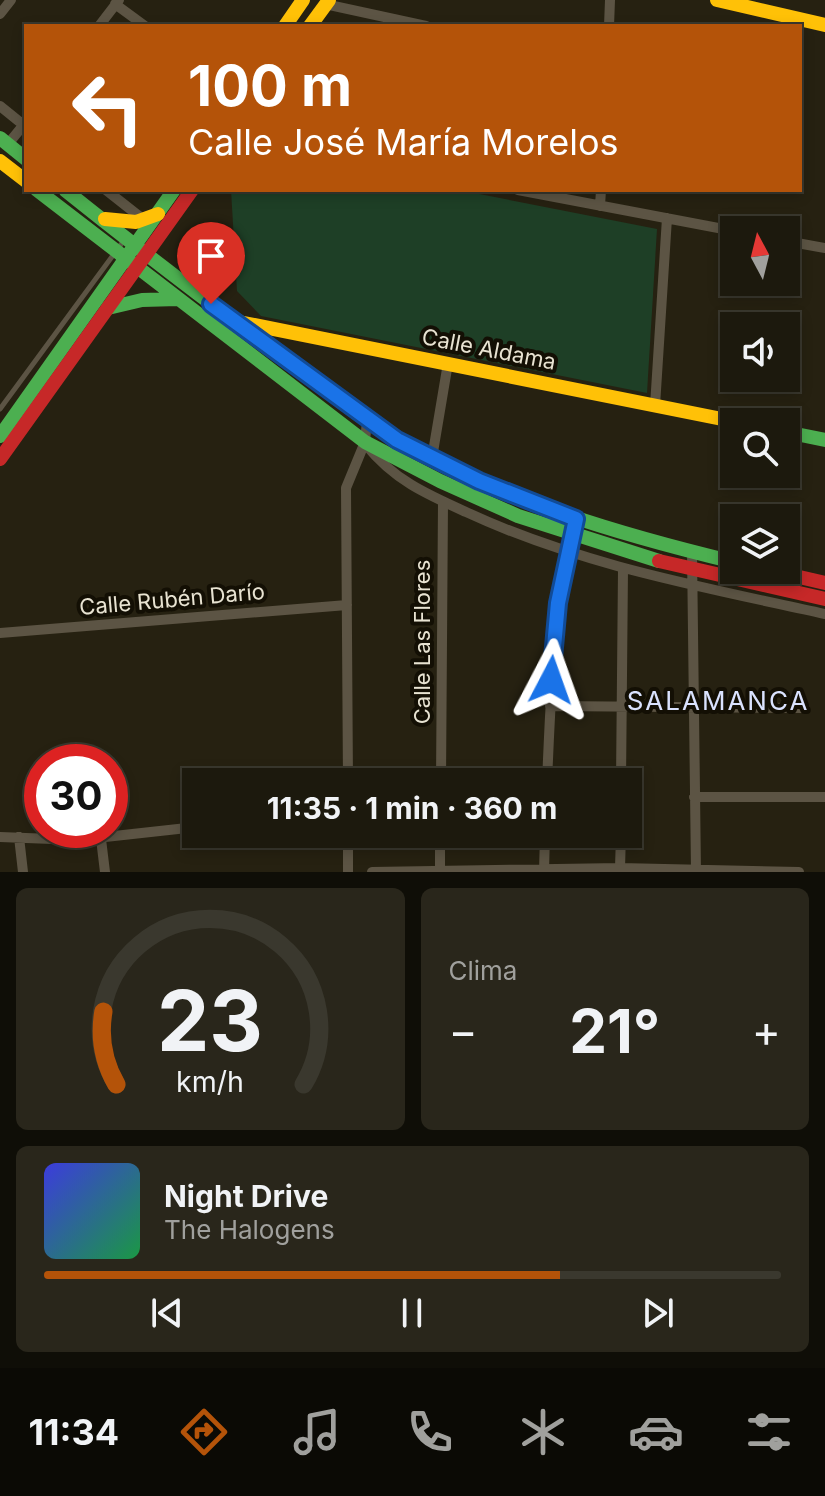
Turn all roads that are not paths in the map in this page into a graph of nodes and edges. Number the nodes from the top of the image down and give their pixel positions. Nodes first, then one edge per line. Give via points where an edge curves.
1 (11, 0) edge
2 (303, 0) edge
3 (610, 0) edge
4 (717, 0) edge
5 (117, 2) edge
6 (327, 2) edge
7 (0, 14) edge
8 (382, 22) edge
9 (100, 24) edge
10 (143, 24) edge
11 (286, 24) edge
12 (311, 24) edge
13 (404, 24) edge
14 (609, 24) edge
15 (825, 25) edge
16 (0, 106) edge
17 (24, 123) edge
18 (24, 125) edge
19 (4, 141) edge
20 (24, 157) edge
21 (0, 161) edge
22 (24, 179) edge
23 (40, 192) edge
24 (68, 192) edge
25 (109, 192) edge
26 (172, 192) edge
27 (190, 192) edge
28 (528, 192) edge
29 (601, 192) edge
30 (600, 206) junction
31 (99, 217) junction
32 (151, 217) junction
33 (667, 218) junction
34 (720, 228) edge
35 (800, 244) edge
36 (136, 246) junction
37 (825, 248) edge
38 (126, 260) junction
39 (178, 299) junction
40 (107, 308) junction
41 (233, 321) junction
42 (448, 363) junction
43 (655, 406) junction
44 (0, 409) edge
45 (720, 419) edge
46 (367, 420) junction
47 (800, 435) edge
48 (0, 436) edge
49 (825, 440) edge
50 (365, 443) junction
51 (432, 458) junction
52 (0, 459) edge
53 (443, 502) junction
54 (576, 519) junction
55 (572, 535) junction
56 (692, 552) junction
57 (567, 553) junction
58 (720, 559) edge
59 (692, 568) junction
60 (623, 569) junction
61 (800, 577) edge
62 (825, 583) edge
63 (692, 585) junction
64 (767, 594) junction
65 (347, 605) junction
66 (823, 606) edge
67 (0, 633) edge
68 (622, 705) junction
69 (692, 705) junction
70 (550, 706) junction
71 (805, 708) dead end
72 (348, 768) edge
73 (441, 768) edge
74 (548, 768) edge
75 (621, 768) edge
76 (694, 797) junction
77 (825, 797) edge
78 (182, 829) edge
79 (128, 836) edge
80 (0, 837) edge
81 (19, 837) junction
82 (24, 837) edge
83 (102, 848) edge
84 (348, 848) edge
85 (440, 848) edge
86 (545, 848) edge
87 (621, 848) edge
88 (620, 868) junction
89 (440, 870) junction
90 (544, 870) edge
91 (696, 870) edge
92 (464, 871) edge
93 (23, 872) edge
94 (105, 872) edge
95 (348, 872) edge
96 (372, 872) edge
97 (393, 872) edge
98 (799, 872) edge

1 - 7 street
2 - 11 street
3 - 14 street
4 - 15 street
5 - 9 street
5 - 10 street
6 - 8 street
6 - 12 street
8 - 13 street
16 - 17 street
18 - 19 street
19 - 20 street
21 - 22 street
23 - 38 street
24 - 31 street
25 - 32 street
26 - 32 street
27 - 36 street
28 - 30 street
29 - 30 street
30 - 33 street
31 - 32 street via 126,223
31 - 36 street
32 - 36 street
33 - 34 street
33 - 43 street
35 - 37 street
36 - 38 street
36 - 41 street
38 - 39 street
38 - 40 street
38 - 44 lane
38 - 48 street
39 - 40 street
39 - 50 street
40 - 52 street
41 - 42 street, Calle Aldama
41 - 46 street
42 - 43 street, Calle Aldama
42 - 51 street
43 - 45 street, Calle Aldama
46 - 50 street
46 - 51 street
47 - 49 street
50 - 53 street via 386,470
50 - 55 street via 466,494
50 - 65 street via 346,488
51 - 54 street
53 - 57 street
53 - 73 street, Calle Las Flores
54 - 55 street
54 - 56 street
55 - 57 street
55 - 59 street
56 - 58 street
56 - 59 street
57 - 60 street
57 - 70 street
59 - 63 street
59 - 64 street
60 - 63 street
60 - 68 street
61 - 62 street
63 - 64 street
63 - 69 street
64 - 66 street
65 - 67 street, Calle Rubén Darío
65 - 72 street
68 - 69 street
68 - 70 street
68 - 75 street
69 - 71 street
69 - 76 street
70 - 74 street
76 - 77 street
76 - 91 street
78 - 79 street
80 - 81 street
81 - 82 street
81 - 93 street
83 - 94 street
84 - 95 street
85 - 89 street
86 - 90 street
87 - 88 street
88 - 90 street
88 - 91 street
89 - 92 street
89 - 97 street
90 - 92 street
91 - 98 street
96 - 97 street

